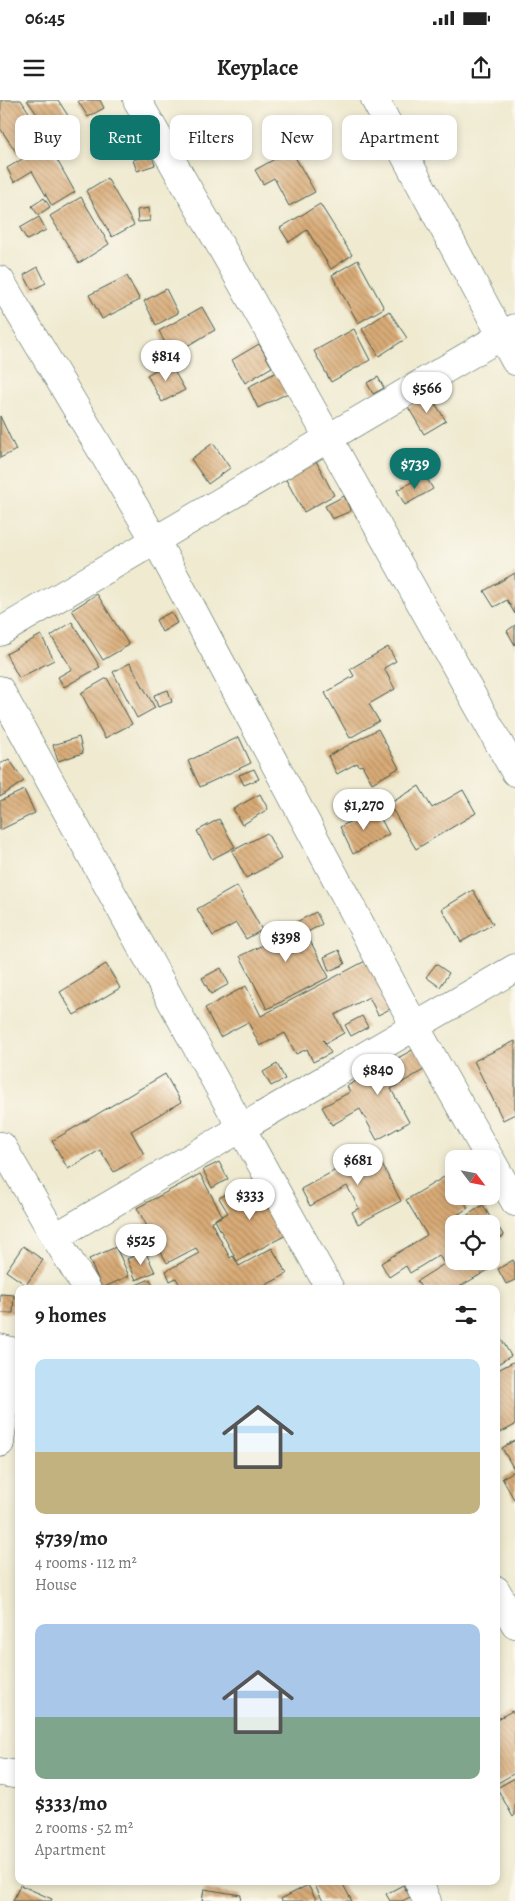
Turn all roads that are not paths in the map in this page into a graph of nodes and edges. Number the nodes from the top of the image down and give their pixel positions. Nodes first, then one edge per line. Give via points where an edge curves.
1 (137, 100) edge
2 (375, 100) edge
3 (0, 280) edge
4 (508, 332) edge
5 (515, 361) edge
6 (329, 438) junction
7 (155, 541) junction
8 (0, 632) edge
9 (0, 690) edge
10 (515, 772) edge
11 (515, 968) edge
12 (415, 1026) junction
13 (240, 1127) junction
14 (0, 1146) edge
15 (485, 1150) edge
16 (500, 1176) edge
17 (515, 1202) edge
18 (55, 1237) junction
19 (85, 1285) edge
20 (328, 1285) edge
21 (10, 1351) edge
22 (0, 1443) edge
23 (0, 1772) edge
24 (15, 1774) edge
25 (420, 1885) edge
26 (427, 1901) edge

1 - 6 street
2 - 4 street
3 - 7 street
4 - 5 street
4 - 6 street
6 - 7 street
6 - 10 street
7 - 8 street
7 - 12 street
9 - 13 street
11 - 12 street
12 - 13 street
12 - 15 street
13 - 18 street
13 - 20 street
14 - 18 street
16 - 17 street
18 - 19 street
21 - 22 street
23 - 24 street
25 - 26 street

